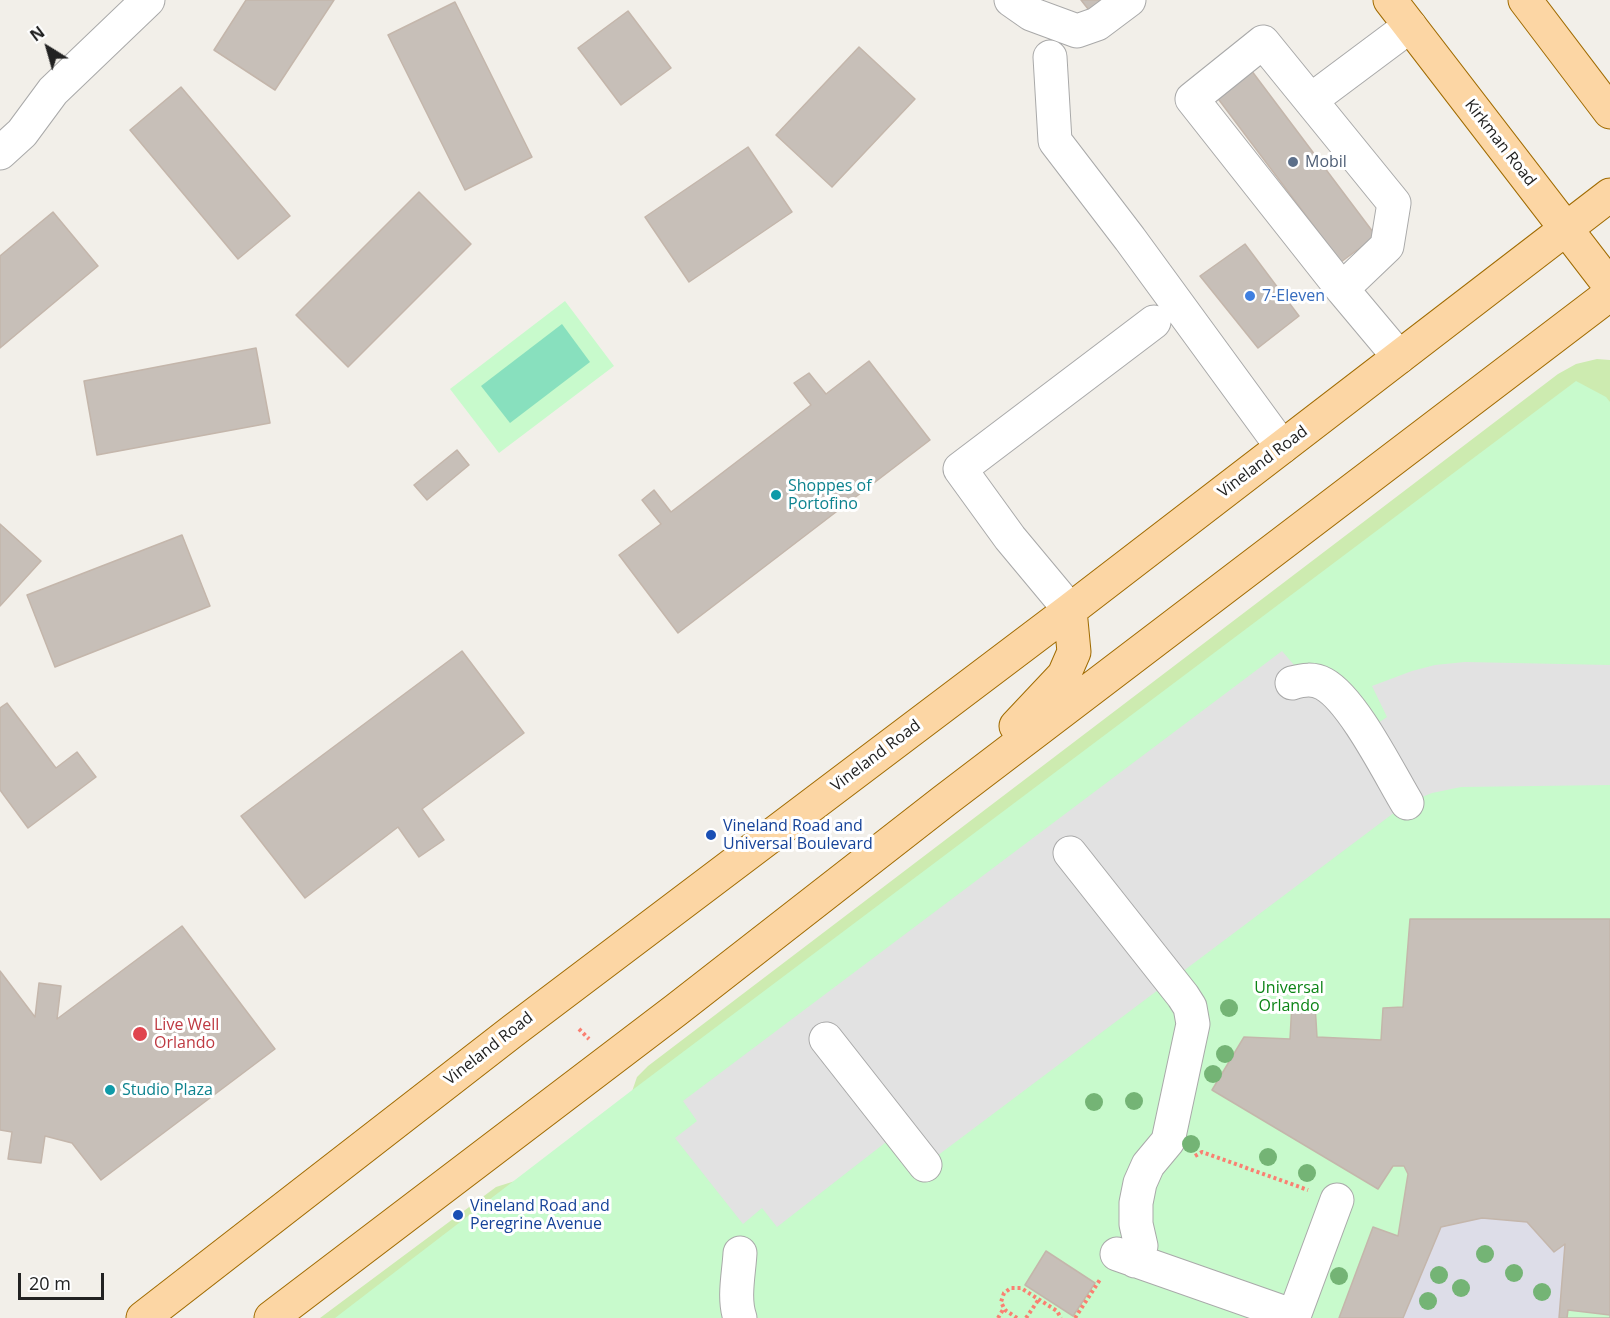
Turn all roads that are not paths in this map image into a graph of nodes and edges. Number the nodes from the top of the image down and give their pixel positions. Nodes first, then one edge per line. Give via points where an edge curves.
1 (148, 0) edge
2 (1011, 0) edge
3 (1129, 0) edge
4 (1390, 0) edge
5 (1524, 0) edge
6 (1045, 10) edge
7 (1410, 26) junction
8 (1050, 57) dead end
9 (1311, 100) junction
10 (1610, 112) edge
11 (0, 153) edge
12 (1610, 195) edge
13 (1566, 229) junction
14 (1610, 286) edge
15 (1342, 289) junction
16 (1610, 294) edge
17 (1154, 322) dead end
18 (1399, 357) junction
19 (1282, 447) junction
20 (1070, 610) junction
21 (1292, 683) dead end
22 (944, 801) junction
23 (1407, 803) dead end
24 (1070, 853) dead end
25 (826, 1039) dead end
26 (925, 1165) dead end
27 (1337, 1200) road end
28 (740, 1252) dead end
29 (739, 1303) edge
30 (143, 1318) edge
31 (271, 1318) edge

1 - 11 street via 53,92 22,133
2 - 6 street via 1031,14
3 - 6 street via 1097,24 1077,31
4 - 7 main road, Kirkman Road
5 - 10 main road
7 - 9 street
7 - 13 main road, Kirkman Road
8 - 19 street via 1055,141
9 - 15 street via 1394,203 1387,246
9 - 15 street via 1263,42 1192,99
12 - 13 main road, Vineland Road
13 - 14 main road, Kirkman Road
13 - 18 main road, Vineland Road
15 - 18 street
16 - 22 main road
17 - 20 street via 960,469 1010,538
18 - 19 main road, Vineland Road
19 - 20 main road, Vineland Road
20 - 22 main road via 1074,652 1064,675
20 - 30 main road, Vineland Road via 514,1030
21 - 23 street via 1306,679 1323,684 1338,695 1365,731
22 - 31 main road
24 - 27 street via 1183,996 1193,1024 1168,1141 1148,1165 1140,1183 1136,1224 1141,1246 1126,1258 1294,1316
25 - 26 street
28 - 29 street

